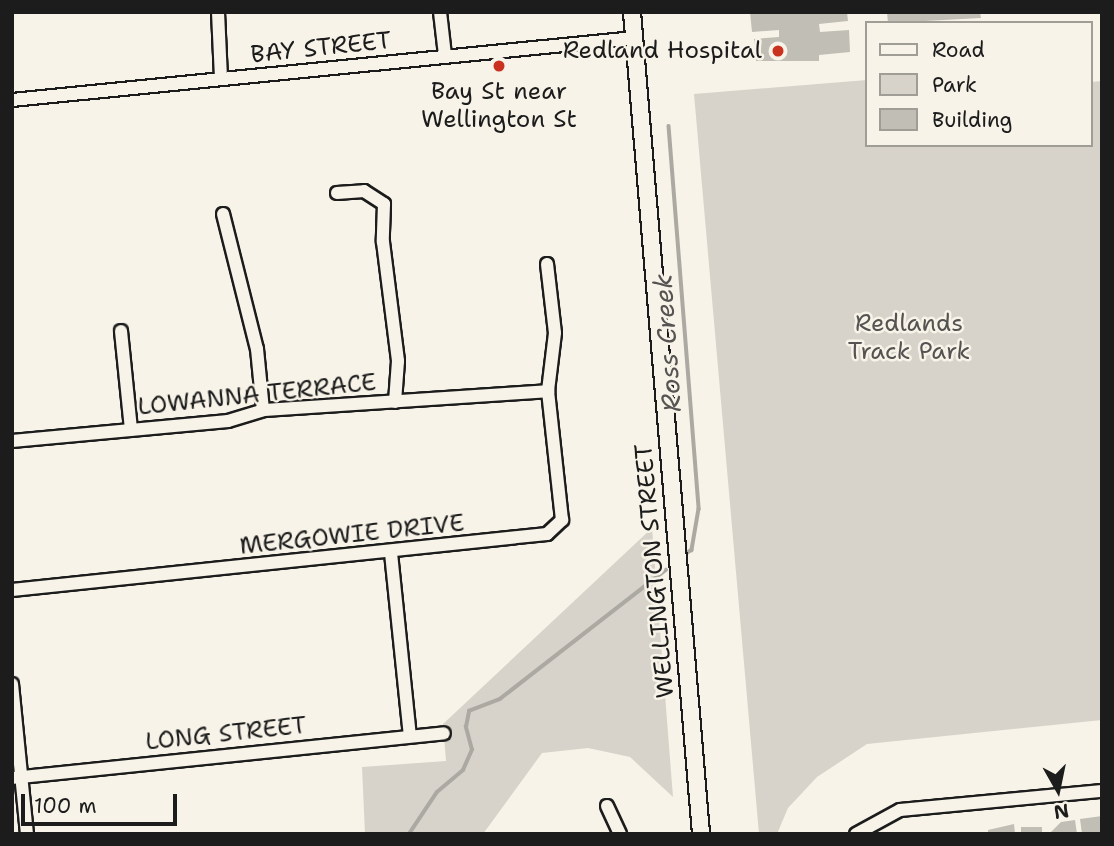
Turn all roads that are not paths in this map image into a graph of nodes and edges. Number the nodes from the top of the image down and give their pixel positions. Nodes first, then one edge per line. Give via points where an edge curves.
1 (218, 12) edge
2 (440, 12) edge
3 (632, 12) edge
4 (634, 38) junction
5 (445, 55) junction
6 (221, 79) junction
7 (12, 100) edge
8 (337, 193) dead end
9 (223, 214) dead end
10 (547, 264) dead end
11 (121, 331) dead end
12 (548, 391) junction
13 (395, 402) junction
14 (263, 410) junction
15 (131, 429) junction
16 (12, 440) edge
17 (391, 553) junction
18 (12, 590) edge
19 (12, 684) edge
20 (444, 733) dead end
21 (410, 736) junction
22 (17, 777) edge
23 (1102, 791) edge
24 (607, 806) dead end
25 (27, 834) edge
26 (620, 834) edge
27 (701, 834) edge
28 (856, 834) edge

1 - 6 street
2 - 5 street
3 - 4 main road, WELLINGTON STREET
4 - 5 street, BAY STREET
4 - 27 main road, WELLINGTON STREET
5 - 6 street, BAY STREET
6 - 7 street, BAY STREET
8 - 13 street via 365,191 384,204 383,242 398,361
9 - 14 street via 257,349
10 - 12 street via 555,332
11 - 15 street
12 - 13 street, LOWANNA TERRACE
12 - 17 street, MERGOWIE DRIVE via 562,520 547,534
13 - 14 street, LOWANNA TERRACE
14 - 15 street, LOWANNA TERRACE via 228,421
15 - 16 street, LOWANNA TERRACE
17 - 18 street, MERGOWIE DRIVE
17 - 21 street
19 - 22 street
20 - 21 street, LONG STREET
21 - 22 street, LONG STREET
22 - 25 street
23 - 28 street via 900,810
24 - 26 street

